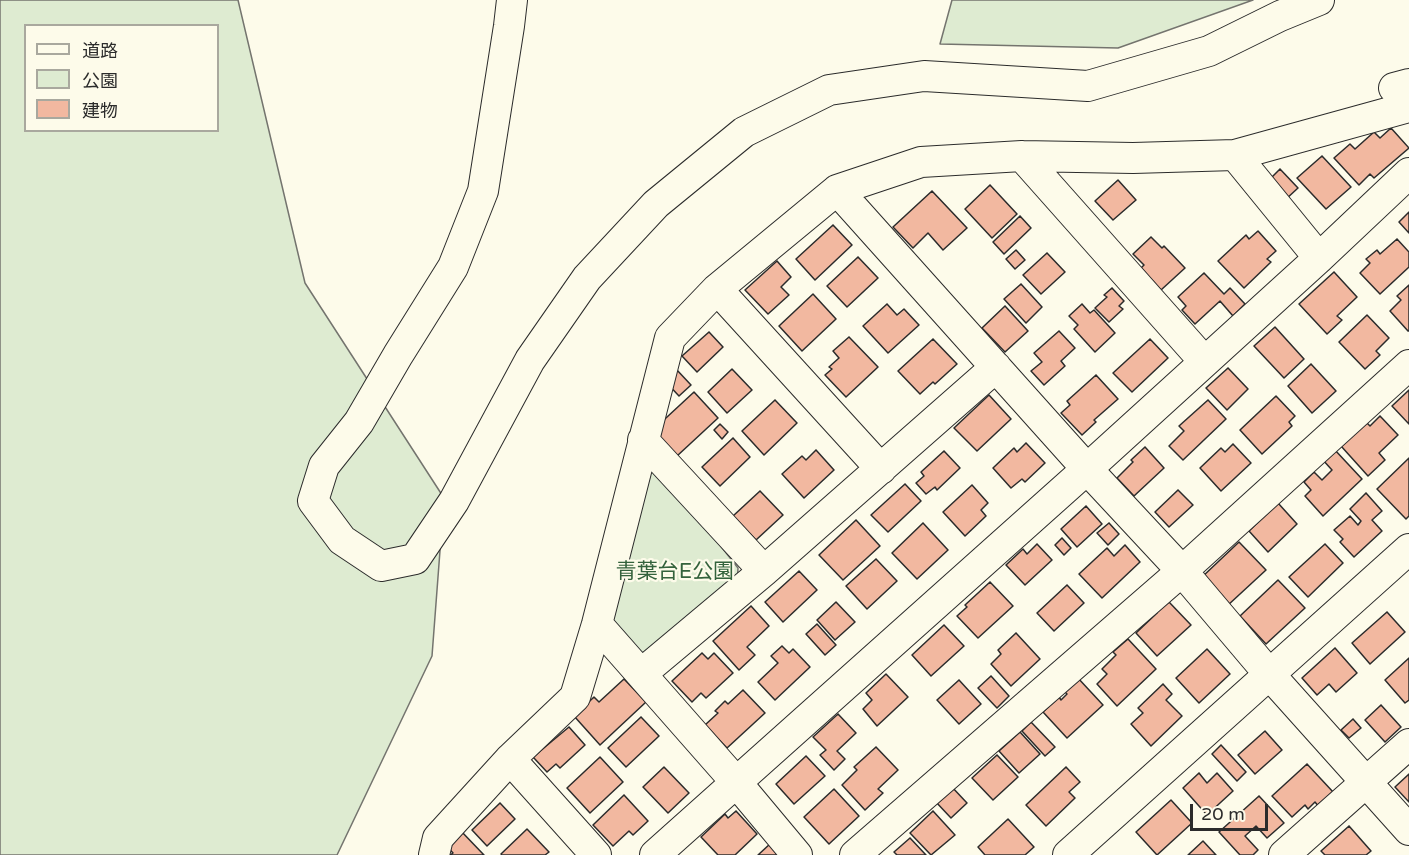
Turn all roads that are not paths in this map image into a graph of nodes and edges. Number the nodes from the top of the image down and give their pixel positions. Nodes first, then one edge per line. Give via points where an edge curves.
1 (512, 0) edge
2 (1320, 0) edge
3 (1404, 93) edge
4 (1235, 155) junction
5 (1022, 156) junction
6 (1409, 173) edge
7 (837, 190) junction
8 (1319, 258) junction
9 (717, 290) junction
10 (1204, 361) junction
11 (1409, 365) edge
12 (996, 367) junction
13 (643, 440) junction
14 (881, 469) junction
15 (1087, 469) junction
16 (1409, 549) edge
17 (764, 571) junction
18 (1182, 571) junction
19 (597, 624) junction
20 (642, 674) junction
21 (1270, 675) junction
22 (1409, 744) edge
23 (510, 759) junction
24 (736, 782) junction
25 (1365, 783) junction
26 (1409, 830) edge
27 (434, 855) edge
28 (596, 855) edge
29 (655, 855) edge
30 (797, 855) edge
31 (855, 855) edge
32 (1068, 855) edge
33 (1284, 855) edge

1 - 2 street via 483,191 453,267 359,422 324,466 313,501 342,540 381,566 415,559 454,501 530,360 587,278 656,204 744,132 830,90 924,76 1088,86 1209,51
3 - 4 street
4 - 5 street
4 - 8 street
5 - 7 street via 921,162
5 - 10 street
6 - 8 street
7 - 9 street
7 - 12 street
8 - 10 street
9 - 13 street via 670,338
9 - 14 street
10 - 15 street
11 - 18 street
12 - 14 street
12 - 15 street
13 - 17 street
13 - 19 street
14 - 17 street
15 - 18 street
15 - 24 street
16 - 21 street
17 - 20 street
18 - 21 street
18 - 31 street
19 - 20 street
19 - 23 street via 575,697
20 - 24 street
21 - 25 street
21 - 32 street
22 - 25 street
23 - 27 street via 438,838
23 - 28 street
24 - 29 street
24 - 30 street
25 - 26 street
25 - 33 street

